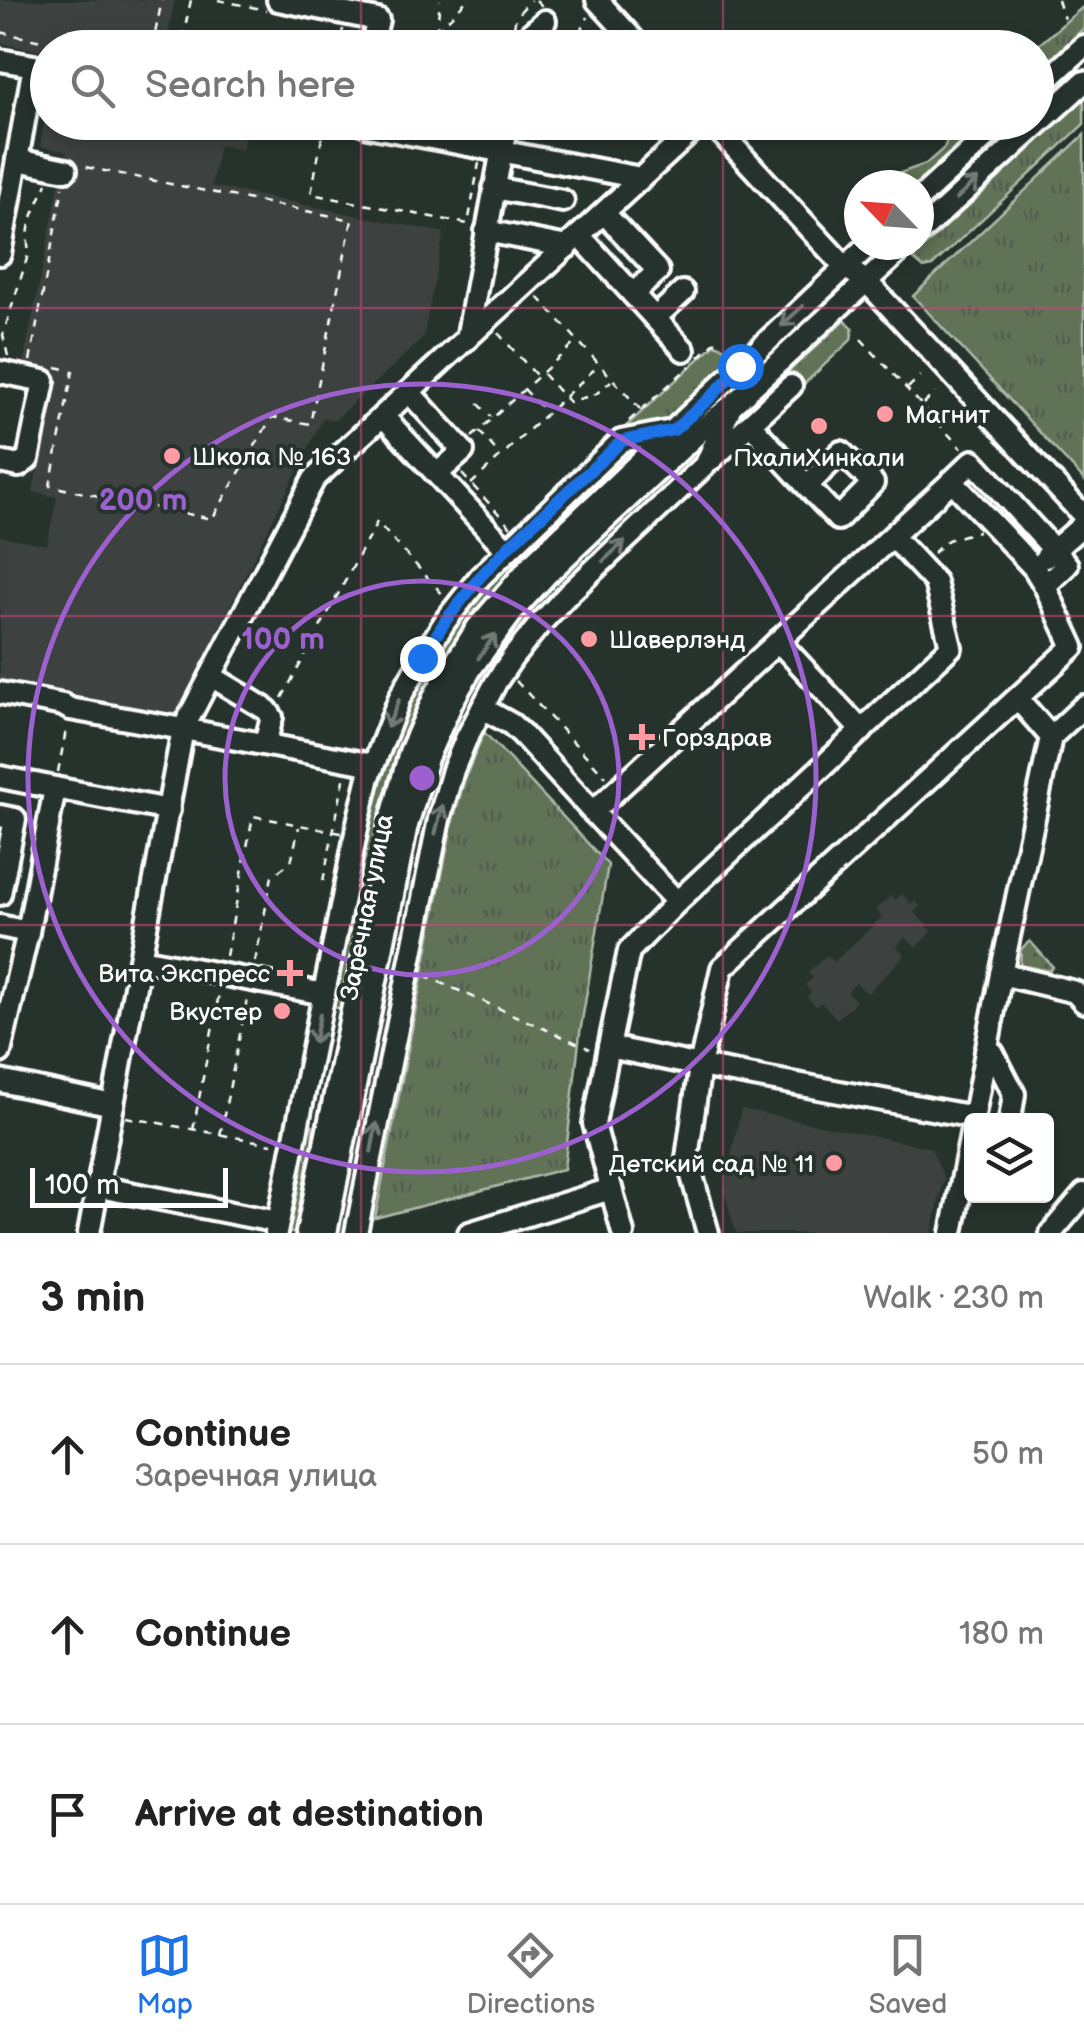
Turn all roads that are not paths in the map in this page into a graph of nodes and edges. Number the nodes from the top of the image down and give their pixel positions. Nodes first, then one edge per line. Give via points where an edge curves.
1 (278, 0) edge
2 (615, 0) edge
3 (593, 8) edge
4 (376, 30) edge
5 (619, 30) edge
6 (642, 30) edge
7 (1084, 46) edge
8 (0, 60) edge
9 (30, 65) edge
10 (1054, 74) edge
11 (30, 81) edge
12 (1084, 82) edge
13 (1054, 109) edge
14 (461, 140) edge
15 (503, 140) edge
16 (682, 140) edge
17 (730, 140) edge
18 (745, 140) edge
19 (983, 140) edge
20 (1021, 140) edge
21 (12, 151) edge
22 (501, 152) junction
23 (58, 168) road end
24 (641, 178) junction
25 (6, 184) edge
26 (934, 185) edge
27 (494, 188) junction
28 (563, 201) dead end
29 (604, 212) junction
30 (934, 219) edge
31 (486, 231) junction
32 (573, 241) junction
33 (844, 244) edge
34 (844, 246) edge
35 (0, 254) edge
36 (853, 260) edge
37 (857, 260) edge
38 (890, 260) edge
39 (866, 282) junction
40 (684, 292) dead end
41 (632, 294) junction
42 (655, 318) junction
43 (467, 338) junction
44 (684, 350) dead end
45 (20, 372) edge
46 (791, 386) dead end
47 (408, 392) junction
48 (730, 408) junction
49 (383, 416) junction
50 (750, 424) junction
51 (674, 430) junction
52 (0, 462) edge
53 (706, 464) junction
54 (444, 468) junction
55 (952, 481) junction
56 (807, 486) dead end
57 (1084, 516) edge
58 (1084, 524) edge
59 (892, 537) junction
60 (510, 540) junction
61 (1054, 550) junction
62 (1034, 568) junction
63 (1045, 586) junction
64 (778, 641) junction
65 (1079, 652) edge
66 (211, 676) junction
67 (0, 692) edge
68 (1018, 699) junction
69 (1084, 706) edge
70 (482, 708) junction
71 (183, 729) junction
72 (862, 731) junction
73 (1051, 736) junction
74 (264, 744) junction
75 (374, 765) junction
76 (0, 777) edge
77 (56, 788) junction
78 (170, 810) junction
79 (593, 812) junction
80 (0, 816) edge
81 (0, 894) edge
82 (677, 902) junction
83 (0, 926) edge
84 (28, 932) junction
85 (141, 959) junction
86 (1001, 974) junction
87 (324, 994) junction
88 (1084, 1002) edge
89 (609, 1047) junction
90 (0, 1052) edge
91 (986, 1052) junction
92 (700, 1066) junction
93 (0, 1080) edge
94 (113, 1105) junction
95 (975, 1113) edge
96 (1011, 1113) edge
97 (964, 1120) edge
98 (99, 1187) junction
99 (964, 1188) edge
100 (611, 1189) junction
101 (1084, 1194) edge
102 (277, 1228) edge
103 (496, 1229) edge
104 (89, 1233) edge
105 (307, 1233) edge
106 (326, 1233) edge
107 (356, 1233) edge
108 (469, 1233) edge
109 (624, 1233) edge
110 (708, 1233) edge
111 (952, 1233) edge
112 (1051, 1233) edge

1 - 4 street via 378,20
2 - 6 street
3 - 5 street
7 - 10 street
8 - 9 street
11 - 21 street
13 -> 12 street
14 - 22 street
15 - 22 street
16 - 24 street
17 - 34 street
18 - 33 street
19 - 26 street
30 -> 20 street
21 - 23 street
21 - 25 street
22 - 24 street
22 - 27 street
24 - 29 street
25 - 35 street
27 - 28 street
27 - 31 street
29 - 32 street
29 - 41 street via 658,270
31 - 32 street
31 - 43 street
32 - 41 street
32 - 43 street
36 -> 51 street, Заречная улица
37 - 39 street
38 - 39 street, Заречная улица
39 - 48 street, Заречная улица
39 - 57 street
40 - 42 street
41 - 42 street
42 - 44 street
43 - 47 street
45 - 52 street via 44,381 28,458 19,466
46 - 50 street
47 - 49 street
47 - 54 street via 462,451
48 - 53 street
106 -> 48 street, Заречная улица via 406,829 453,700 492,638 546,575
49 - 54 street
49 - 66 street via 314,479
50 - 53 street
50 - 56 street
51 - 60 street via 622,441
51 - 105 street, Заречная улица via 501,598 456,659 422,722 386,839
70 -> 53 street via 539,625
54 - 60 street
55 - 59 street
55 - 61 street via 973,461
55 - 62 street
58 - 61 street
59 - 64 street
59 - 72 street via 935,582 950,648
60 -> 75 street via 422,658
61 - 62 street
61 - 63 street via 1067,566
62 - 63 street
63 - 65 street
64 - 72 street
64 - 79 street
65 - 68 street
66 - 71 street
66 - 74 street via 267,710 272,717
67 - 71 street
68 - 73 street
68 - 92 street via 722,968
69 - 73 street
70 - 79 street via 521,733
107 -> 70 street via 438,819
71 - 74 street
71 - 78 street
72 - 82 street
73 - 86 street
74 - 75 street
75 - 87 street
76 - 77 street
77 - 78 street
77 - 84 street
78 - 85 street
79 - 82 street
80 - 81 street via 15,819
82 - 89 street via 629,951
83 - 84 street
84 - 90 street
85 - 87 street
85 - 94 street
86 - 88 street via 1075,992
86 - 91 street
87 -> 102 street
89 - 92 street
89 - 100 street via 594,1124
91 - 95 street
91 - 96 street via 993,1053 1014,1094
92 - 97 street
92 - 110 street via 687,1158
93 - 94 street
94 - 98 street
98 - 102 street
98 - 104 street
99 - 111 street
100 - 103 street
100 - 109 street
101 - 112 street
103 - 108 street

